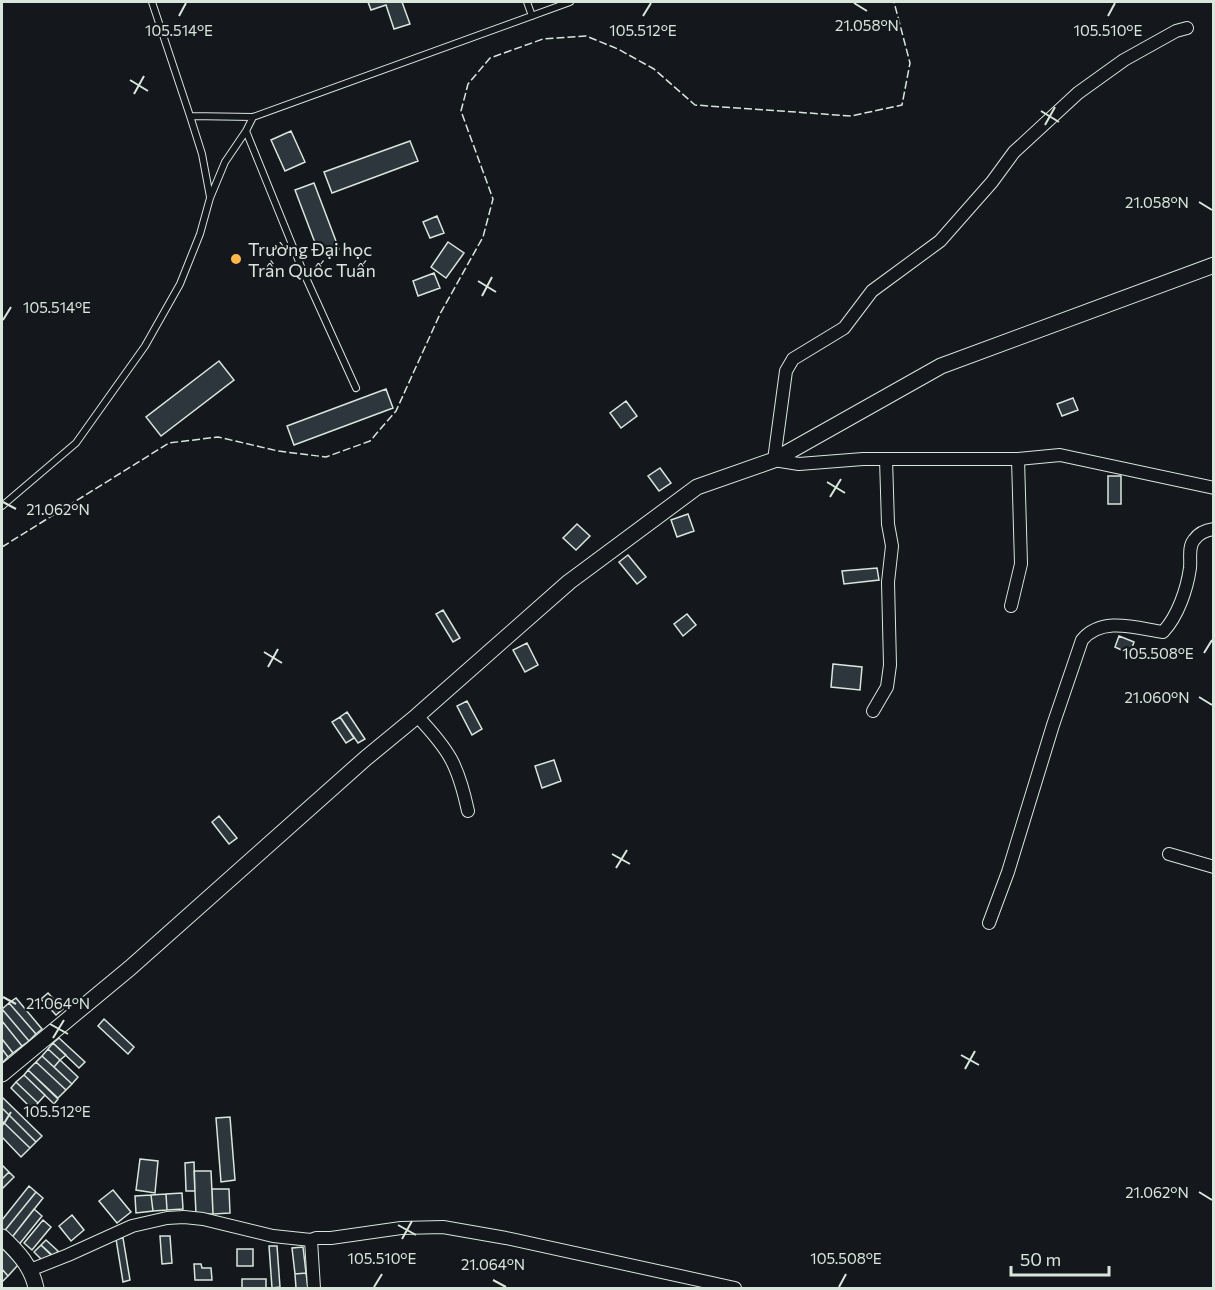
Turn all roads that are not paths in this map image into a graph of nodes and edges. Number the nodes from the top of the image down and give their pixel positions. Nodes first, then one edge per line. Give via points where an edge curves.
1 (152, 2) edge
2 (526, 2) edge
3 (570, 2) edge
4 (532, 16) junction
5 (1187, 28) dead end
6 (190, 116) junction
7 (253, 117) junction
8 (246, 131) junction
9 (210, 198) junction
10 (1214, 265) edge
11 (356, 388) dead end
12 (886, 459) junction
13 (1018, 459) junction
14 (774, 460) junction
15 (1214, 488) edge
16 (2, 506) edge
17 (1214, 529) edge
18 (1011, 606) dead end
19 (873, 711) dead end
20 (417, 716) junction
21 (468, 811) dead end
22 (1168, 855) dead end
23 (1214, 867) edge
24 (989, 923) dead end
25 (2, 1074) edge
26 (2, 1237) edge
27 (311, 1240) junction
28 (30, 1270) junction
29 (36, 1288) edge
30 (314, 1288) edge
31 (735, 1288) edge

1 - 6 lane
2 - 4 lane
3 - 4 lane
4 - 7 lane
5 - 14 street via 1124,60 1078,93 1014,152 940,241 872,291 844,328 793,359 786,370
6 - 7 lane
6 - 9 lane
7 - 8 lane
8 - 9 lane via 225,162
8 - 11 lane
9 - 16 lane via 180,284 145,346 76,443
10 - 14 street via 941,366
12 - 13 street
12 - 14 street via 799,464
12 - 19 street via 892,546 888,582 890,665 887,687
13 - 15 street via 1060,455
13 - 18 street via 1021,564
14 - 20 street via 697,487 569,582
17 - 24 street via 1193,540 1186,584 1171,624 1162,632 1109,626 1090,630 1082,640
20 - 21 street via 451,756
20 - 25 street via 130,968
22 - 23 street
26 - 28 street
27 - 28 street via 273,1236 203,1219 167,1218 132,1226
27 - 30 street
27 - 31 street via 401,1228 444,1227
28 - 29 street

